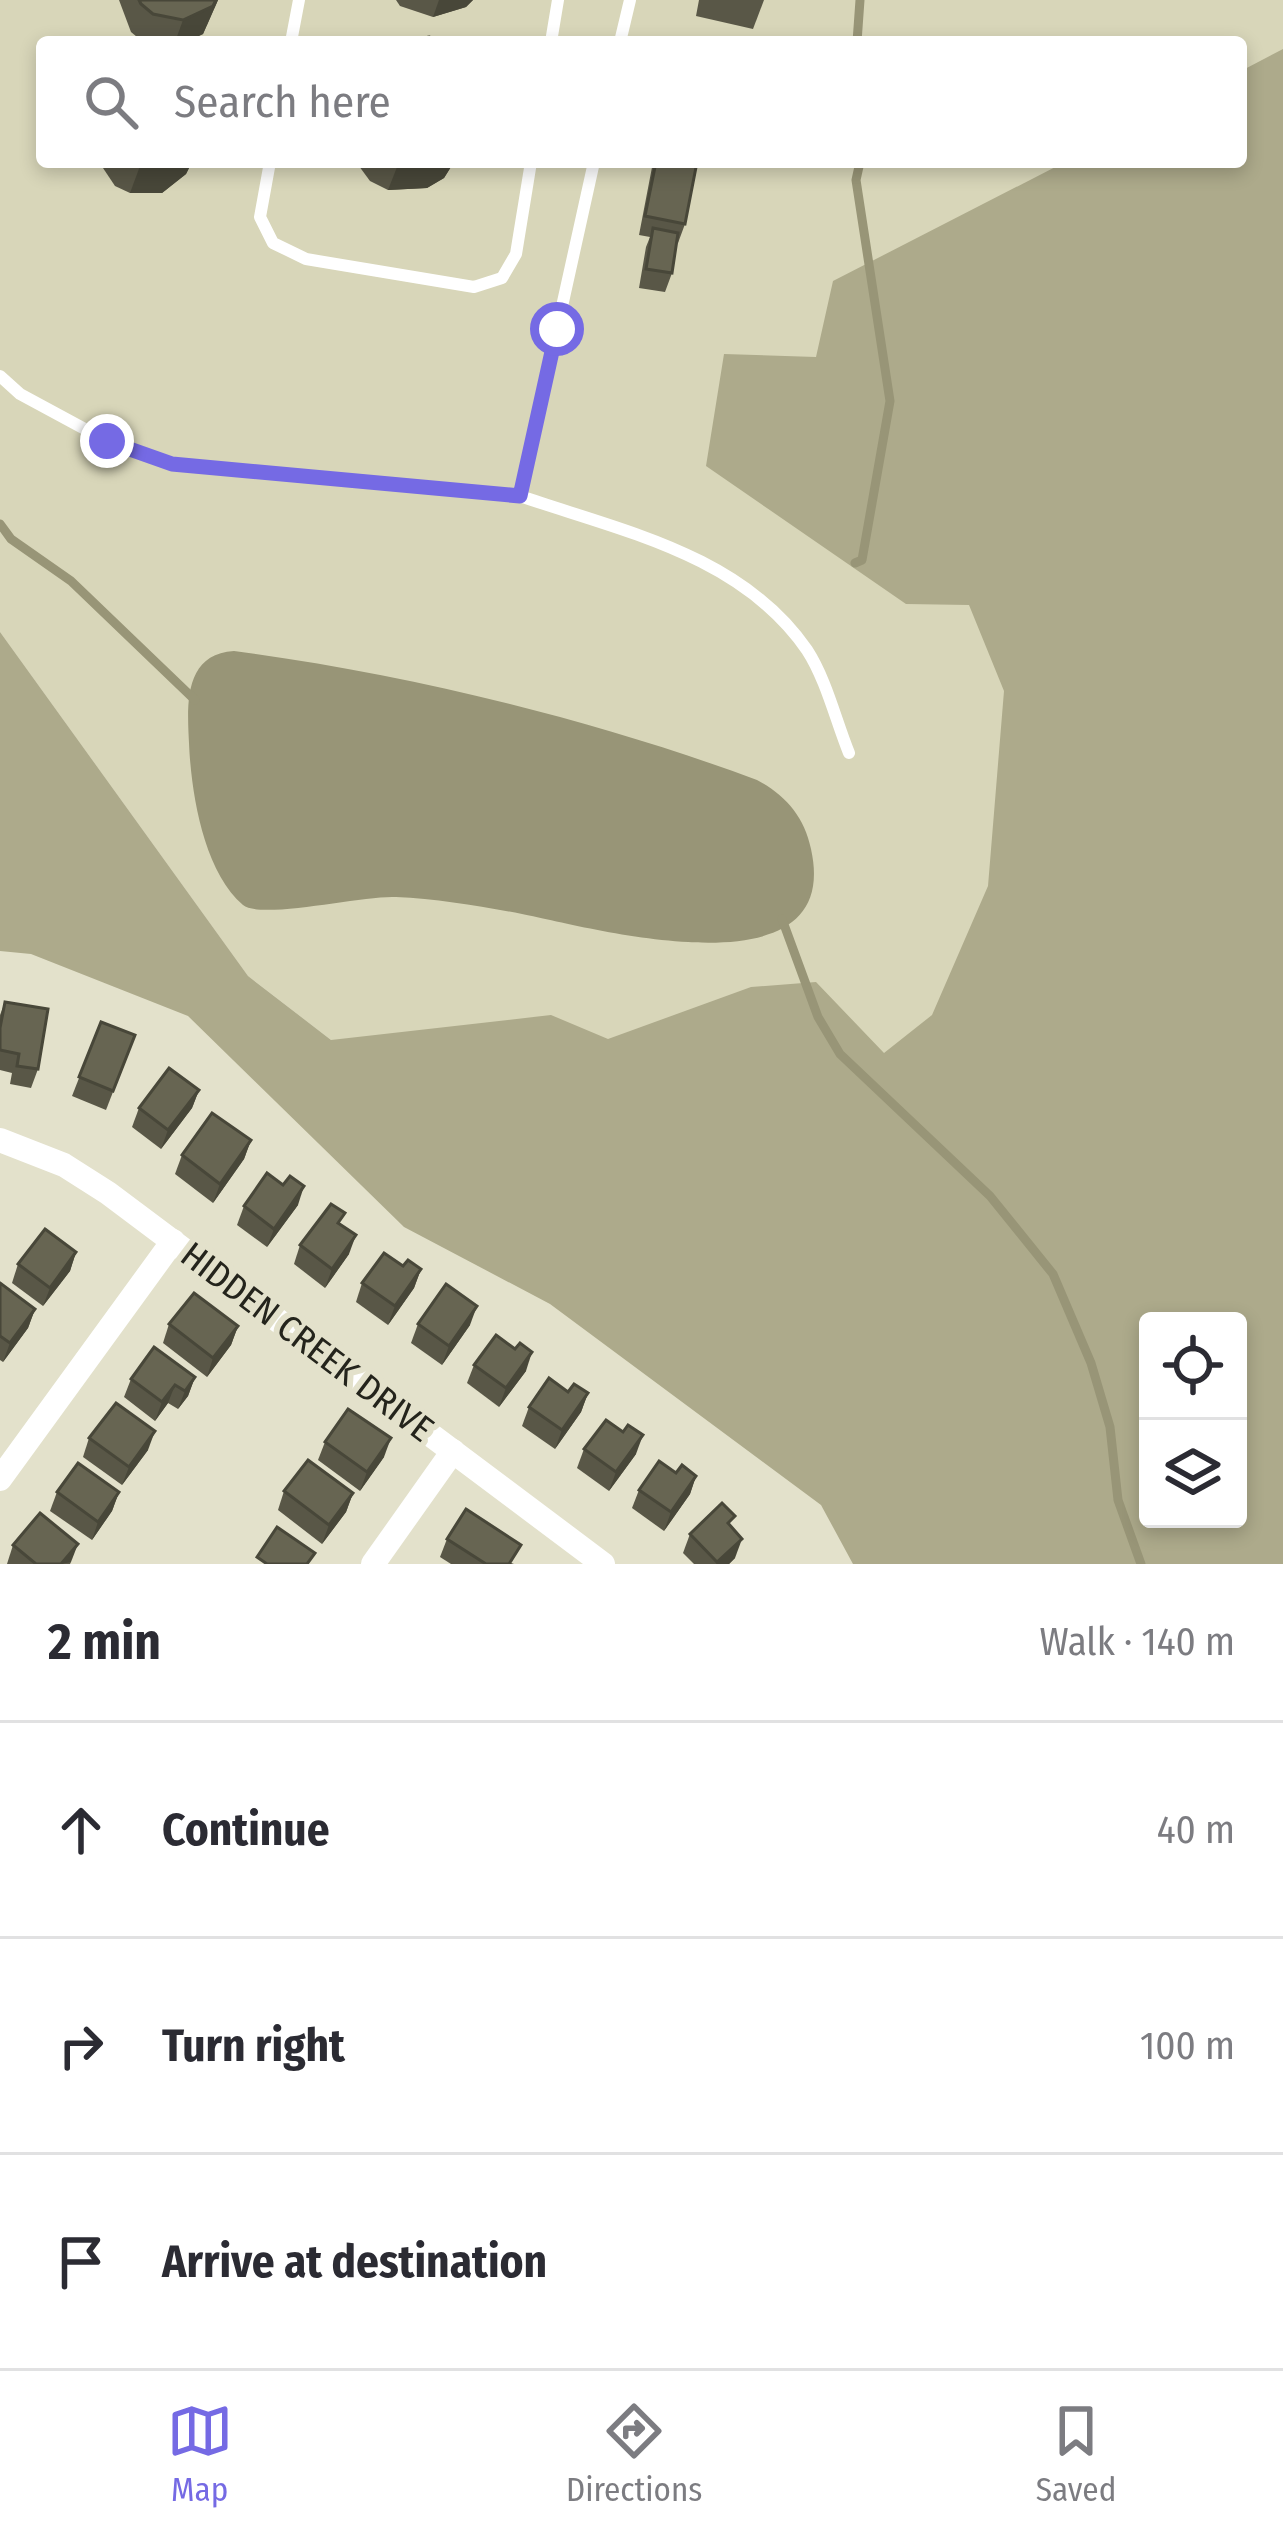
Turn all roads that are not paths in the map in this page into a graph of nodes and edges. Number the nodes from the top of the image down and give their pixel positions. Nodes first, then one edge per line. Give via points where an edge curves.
1 (299, 0) edge
2 (558, 0) edge
3 (630, 0) edge
4 (292, 36) edge
5 (552, 36) edge
6 (621, 36) edge
7 (269, 168) edge
8 (530, 168) edge
9 (593, 168) edge
10 (0, 376) edge
11 (520, 496) junction
12 (848, 753) dead end
13 (0, 1140) edge
14 (172, 1241) junction
15 (453, 1451) junction
16 (0, 1478) edge
17 (373, 1564) edge
18 (603, 1564) edge

1 - 4 lane
2 - 5 lane
3 - 6 lane
7 - 8 lane via 260,217 273,243 307,259 474,286 502,278 516,254
9 - 11 lane
10 - 11 lane via 107,441 172,464
11 - 12 lane via 679,550 748,587 808,652
13 - 14 street, HIDDEN CREEK DRIVE via 64,1165
14 - 15 street, HIDDEN CREEK DRIVE
14 - 16 street
15 - 17 street
15 - 18 street, HIDDEN CREEK DRIVE

